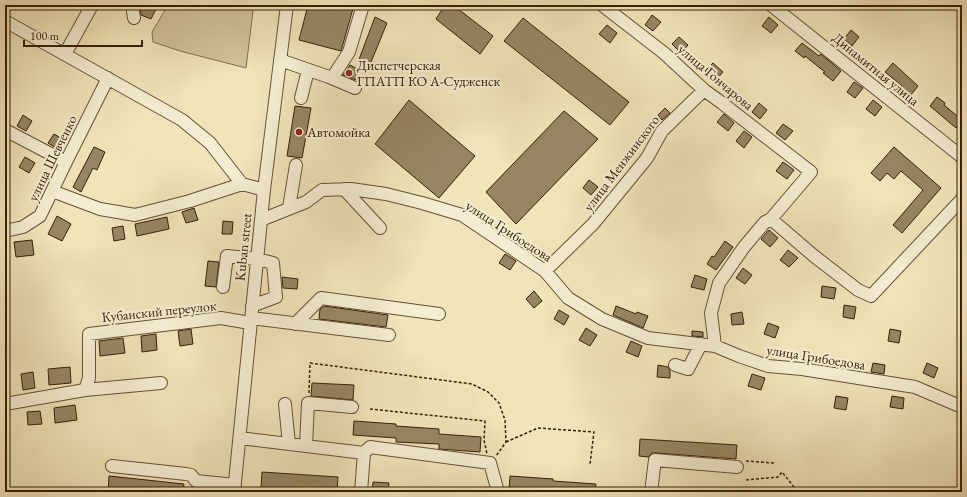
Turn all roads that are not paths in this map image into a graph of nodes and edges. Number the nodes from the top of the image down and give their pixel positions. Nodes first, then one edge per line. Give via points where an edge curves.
1 (92, 5) edge
2 (132, 5) edge
3 (287, 5) edge
4 (363, 5) edge
5 (602, 5) edge
6 (771, 5) edge
7 (134, 18) dead end
8 (5, 21) edge
9 (65, 54) junction
10 (280, 60) junction
11 (308, 70) junction
12 (108, 78) junction
13 (332, 78) junction
14 (355, 88) dead end
15 (704, 90) junction
16 (301, 98) dead end
17 (5, 130) edge
18 (962, 157) edge
19 (66, 162) junction
20 (296, 165) dead end
21 (242, 184) junction
22 (344, 189) junction
23 (264, 190) junction
24 (52, 191) junction
25 (962, 199) edge
26 (289, 208) junction
27 (771, 219) junction
28 (261, 220) junction
29 (380, 228) dead end
30 (5, 231) edge
31 (257, 259) junction
32 (545, 271) junction
33 (223, 287) dead end
34 (252, 306) junction
35 (439, 314) dead end
36 (251, 321) junction
37 (295, 324) junction
38 (390, 335) dead end
39 (701, 344) junction
40 (715, 346) junction
41 (675, 366) dead end
42 (161, 384) dead end
43 (85, 390) junction
44 (5, 404) edge
45 (285, 404) dead end
46 (962, 406) edge
47 (352, 407) dead end
48 (240, 438) junction
49 (288, 444) junction
50 (306, 446) junction
51 (364, 453) junction
52 (112, 466) dead end
53 (737, 467) road end
54 (195, 486) edge
55 (235, 489) edge
56 (361, 492) edge
57 (498, 492) edge
58 (651, 492) edge

1 - 9 street
2 - 7 street
3 - 10 street, Kuban street
4 - 13 street via 349,52
5 - 15 street, улица Гончарова via 664,53
6 - 18 street, Динамитная улица
8 - 9 street
9 - 12 street
10 - 11 street
10 - 23 street, Kuban street
11 - 13 street
11 - 16 street
12 - 19 street, улица Шевченко
12 - 21 street via 182,120 210,143
13 - 14 street
15 - 27 street, улица Гончарова via 811,172
15 - 32 street, улица Менжинского via 662,131 647,158 593,224
17 - 19 street
19 - 24 street, улица Шевченко
20 - 26 street
21 - 23 street
21 - 24 street via 135,215 100,209
22 - 26 street, улица Грибоедова via 322,190 306,202
22 - 29 street
22 - 32 street, улица Грибоедова via 386,194 462,215
23 - 28 street, Kuban street
24 - 30 street, улица Шевченко via 40,216 23,227
25 - 27 street via 871,296 858,290
26 - 28 street, улица Грибоедова
27 - 40 street via 765,222 744,247 719,283 710,313
28 - 31 street, Kuban street
31 - 33 street via 227,256
31 - 34 street, Kuban street
31 - 34 street via 273,264 276,297
32 - 39 street, улица Грибоедова via 568,298 602,319 648,338
34 - 36 street, Kuban street
35 - 37 street via 321,298
36 - 37 street
36 - 43 street, Кубанский переулок via 221,318 89,334 89,378
36 - 48 street, Kuban street
37 - 38 street
39 - 40 street, улица Грибоедова
39 - 41 street via 688,369
40 - 46 street, улица Грибоедова via 768,366 916,387
42 - 43 street
43 - 44 street
45 - 49 street
47 - 50 street via 308,403
48 - 49 street
48 - 55 street, Kuban street
49 - 50 street
50 - 51 street
51 - 56 street
51 - 57 street via 370,447 490,463
52 - 54 street via 191,475
53 - 58 street via 654,460
54 - 55 street

